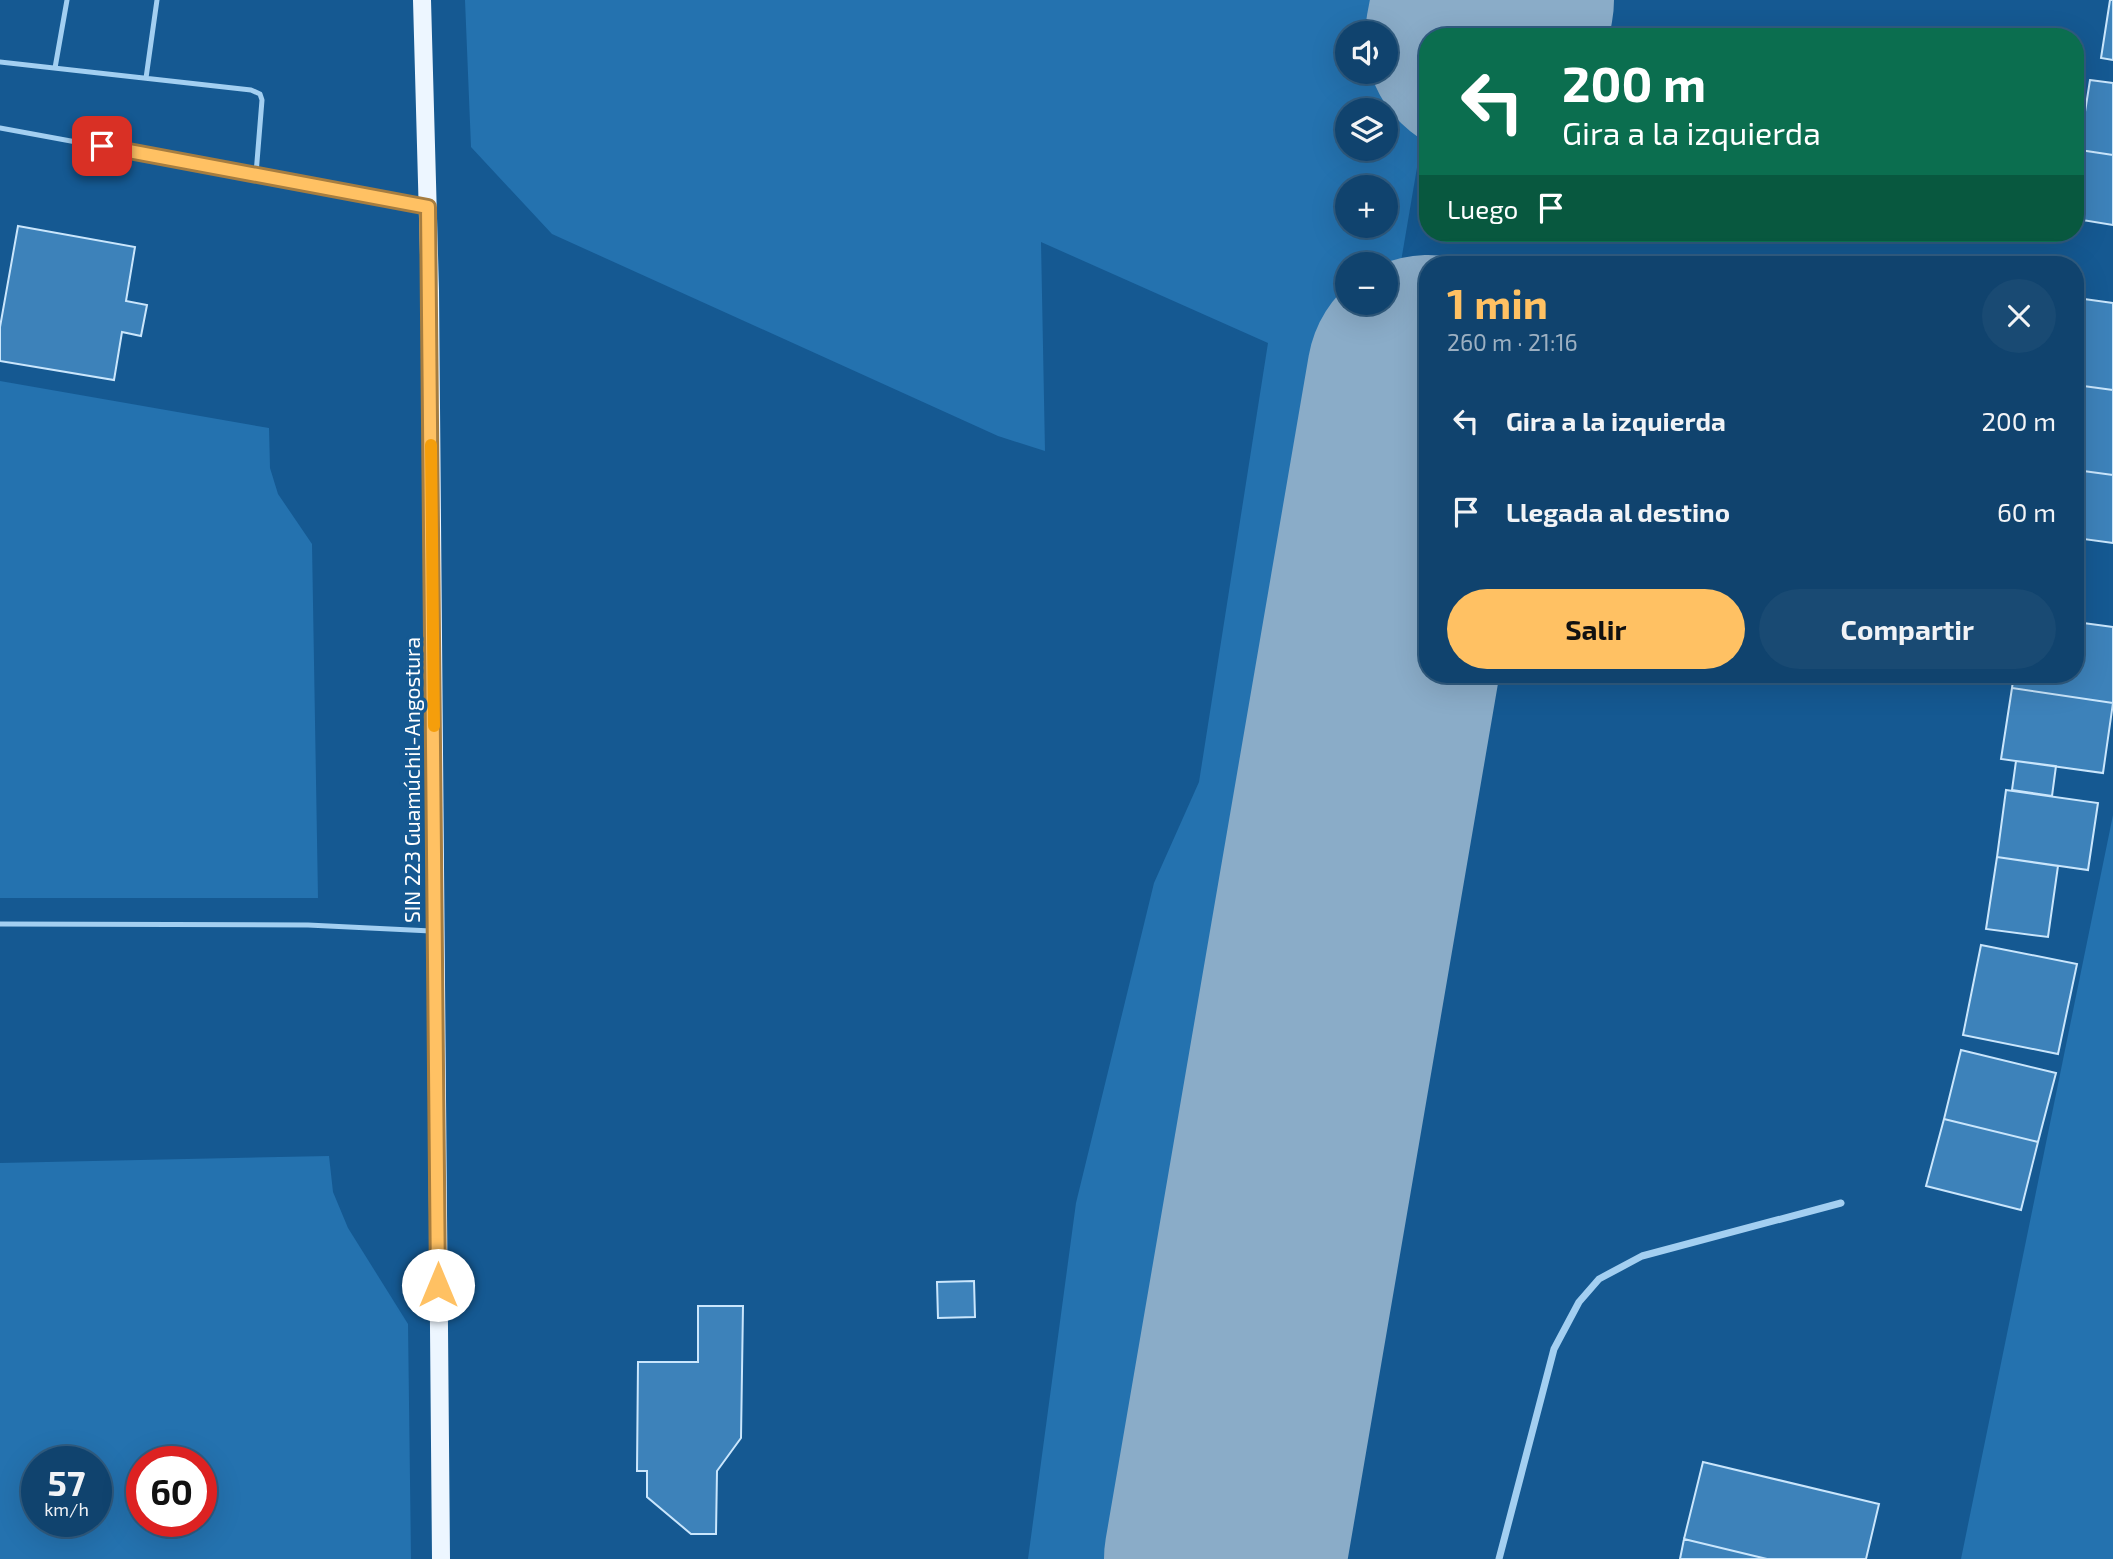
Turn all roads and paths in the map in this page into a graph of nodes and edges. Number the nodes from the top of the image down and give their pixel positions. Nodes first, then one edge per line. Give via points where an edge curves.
1 (67, 0) edge
2 (157, 0) edge
3 (422, 0) edge
4 (0, 62) edge
5 (55, 68) junction
6 (146, 78) junction
7 (0, 128) edge
8 (256, 174) junction
9 (428, 207) junction
10 (0, 924) edge
11 (435, 932) junction
12 (1841, 1203) dead end
13 (441, 1559) edge
14 (1499, 1559) edge

1 - 5 lane
2 - 6 lane
3 - 9 main road, SIN 223 Guamúchil-Angostura
4 - 5 lane
5 - 6 lane
6 - 8 lane via 260,94
7 - 8 lane
8 - 9 lane
9 - 11 main road, SIN 223 Guamúchil-Angostura
10 - 11 lane via 308,925
11 - 13 main road, SIN 223 Guamúchil-Angostura
12 - 14 street via 1642,1256 1599,1279 1579,1302 1554,1349

